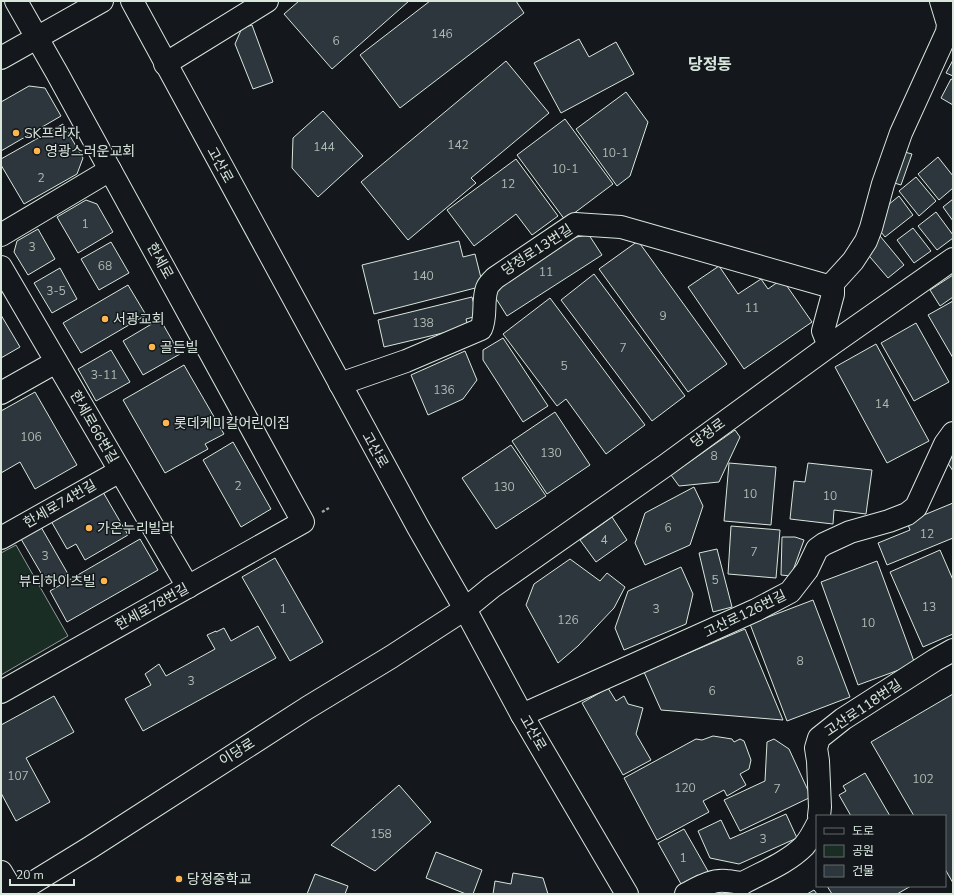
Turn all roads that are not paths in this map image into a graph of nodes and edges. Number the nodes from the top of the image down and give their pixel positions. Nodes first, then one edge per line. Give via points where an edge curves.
1 (16, 1) edge
2 (102, 1) edge
3 (132, 1) edge
4 (267, 1) edge
5 (941, 1) edge
6 (38, 38) junction
7 (1, 58) edge
8 (165, 64) junction
9 (110, 170) junction
10 (1, 235) edge
11 (953, 259) edge
12 (1, 267) edge
13 (833, 283) junction
14 (829, 346) junction
15 (56, 362) junction
16 (340, 384) junction
17 (1, 393) edge
18 (953, 433) edge
19 (120, 471) junction
20 (303, 522) joint
21 (1, 538) edge
22 (188, 587) junction
23 (465, 609) junction
24 (953, 650) edge
25 (1, 692) edge
26 (522, 715) junction
27 (819, 815) edge
28 (816, 827) edge
29 (1, 872) edge
30 (11, 893) edge
31 (627, 894) edge
32 (686, 894) edge

1 - 6 street, 한세로
2 - 6 street
3 - 8 street, 고산로
4 - 8 street
5 - 13 street via 948,24 947,32 901,132 866,241 853,261
6 - 7 street
6 - 9 street, 한세로
8 - 16 street, 고산로
9 - 10 street
9 - 20 street, 한세로
11 - 14 street, 당정로
12 - 15 street, 한세로66번길
13 - 14 street via 833,294 823,331
13 - 16 street, 당정로13번길 via 828,286 621,227 575,224 495,278 487,287 485,322 481,329 406,361
14 - 23 street, 당정로
15 - 17 street
15 - 19 street, 한세로66번길
16 - 23 street, 고산로
18 - 26 street, 고산로126번길 via 945,444 916,507 907,514 850,532 824,544 817,549 807,570 790,592 743,616
19 - 21 street, 한세로74번길
19 - 22 street, 한세로66번길
20 - 22 street, 한세로78번길
22 - 25 street, 한세로78번길
23 - 26 street, 고산로
23 - 30 street, 이당로 via 91,847
24 - 27 street, 고산로118번길 via 843,719 819,738 816,748
26 - 31 street, 고산로
28 - 32 street via 804,846 789,858 743,883 726,880 713,882
29 - 30 street

